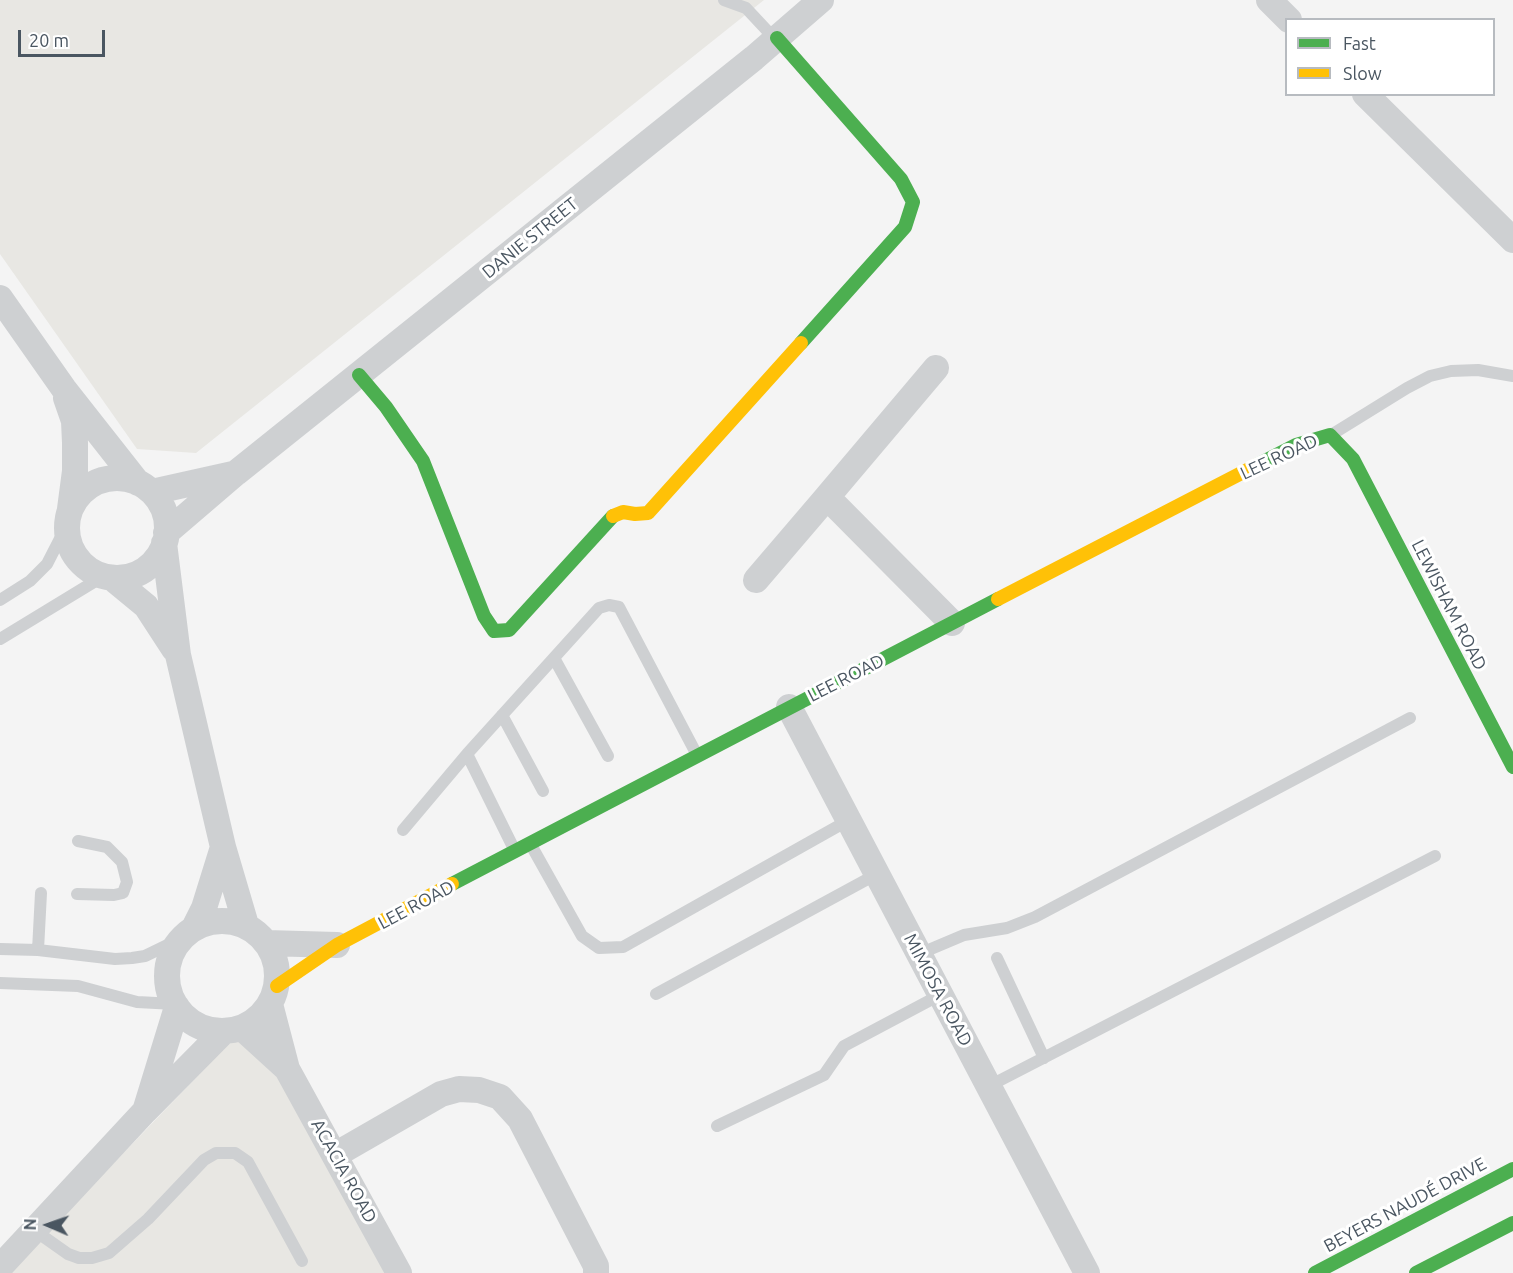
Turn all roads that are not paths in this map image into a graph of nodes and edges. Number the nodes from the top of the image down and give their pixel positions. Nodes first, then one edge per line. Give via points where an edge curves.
1 (724, 0) edge
2 (821, 0) edge
3 (1269, 0) edge
4 (1287, 18) edge
5 (777, 39) junction
6 (1367, 96) edge
7 (1513, 240) edge
8 (0, 298) edge
9 (936, 368) dead end
10 (359, 375) junction
11 (1513, 376) edge
12 (64, 389) junction
13 (1330, 435) junction
14 (1353, 459) joint
15 (237, 473) junction
16 (145, 487) junction
17 (828, 497) junction
18 (68, 517) junction
19 (165, 538) junction
20 (107, 577) junction
21 (756, 580) dead end
22 (1, 595) edge
23 (952, 623) junction
24 (0, 639) edge
25 (178, 655) junction
26 (554, 658) junction
27 (789, 707) junction
28 (502, 715) junction
29 (1410, 718) dead end
30 (467, 754) junction
31 (608, 756) dead end
32 (697, 756) junction
33 (1513, 767) edge
34 (543, 791) dead end
35 (849, 820) junction
36 (403, 830) dead end
37 (78, 841) dead end
38 (530, 844) junction
39 (224, 847) junction
40 (515, 852) junction
41 (1435, 856) dead end
42 (877, 874) junction
43 (41, 893) dead end
44 (77, 894) dead end
45 (246, 925) junction
46 (187, 933) junction
47 (266, 943) junction
48 (337, 945) junction
49 (0, 949) edge
50 (38, 950) junction
51 (919, 954) junction
52 (997, 958) dead end
53 (0, 983) edge
54 (656, 994) dead end
55 (274, 995) junction
56 (940, 995) junction
57 (176, 1006) junction
58 (233, 1030) junction
59 (1044, 1058) junction
60 (287, 1069) junction
61 (988, 1086) junction
62 (145, 1111) junction
63 (717, 1126) dead end
64 (335, 1155) junction
65 (1513, 1169) edge
66 (1513, 1223) edge
67 (34, 1230) junction
68 (302, 1261) dead end
69 (0, 1267) edge
70 (399, 1273) edge
71 (596, 1273) edge
72 (1087, 1273) edge
73 (1315, 1273) edge
74 (1416, 1273) edge

1 - 5 lane via 746,8
2 - 5 street, DANIE STREET
3 - 4 street
5 - 10 street, DANIE STREET
5 - 10 street via 901,179 913,202 905,227 648,513 615,514 509,630 494,631 484,616 423,461
6 - 7 street
8 - 12 street
9 - 17 street
10 - 15 street, DANIE STREET
11 - 13 lane via 1478,370 1430,376
12 - 16 street
12 - 18 street via 74,421 75,443
13 - 14 street, LEE ROAD
13 - 23 street, LEE ROAD via 1296,445
14 - 33 street, LEWISHAM ROAD
15 - 16 street, DANIE STREET
15 - 19 street, DANIE STREET
16 - 18 street via 122,478 91,485 79,495
16 - 19 street via 161,505 167,521
17 - 21 street
17 - 23 street
18 - 20 street via 68,541 75,557 87,569
18 - 22 lane via 47,564 30,581
19 - 20 street via 150,567 135,576
19 - 25 street
20 - 24 lane
20 - 25 street via 146,606
23 - 27 street, LEE ROAD
25 - 39 street
26 - 28 lane
26 - 31 lane
26 - 32 lane via 599,608 619,607
27 - 32 street, LEE ROAD
27 - 35 street, MIMOSA ROAD
28 - 30 lane
28 - 34 lane
29 - 51 lane via 1035,917 1007,928 964,935
30 - 36 lane
30 - 40 lane
32 - 38 street, LEE ROAD
35 - 38 lane via 623,946 599,948 582,936
35 - 42 street, MIMOSA ROAD
37 - 44 lane via 107,847 122,862 127,882 123,893
38 - 40 street, LEE ROAD
39 - 45 street
39 - 46 street via 204,908
40 - 48 street, LEE ROAD
41 - 59 lane
42 - 51 street, MIMOSA ROAD
42 - 54 lane
43 - 50 lane
45 - 46 street via 229,920 211,921
45 - 47 street
46 - 50 lane via 145,956 132,958
46 - 57 street via 171,954 167,972 168,990
47 - 48 street, LEE ROAD
47 - 55 street via 277,967
48 - 55 street, LEE ROAD
49 - 50 lane
51 - 56 street, MIMOSA ROAD
52 - 59 lane
53 - 57 lane via 78,986 137,1002
55 - 58 street via 258,1018
55 - 60 street, ACACIA ROAD
56 - 61 street, MIMOSA ROAD
56 - 63 lane via 844,1046 824,1075
57 - 58 street via 189,1020 206,1029
57 - 62 street
58 - 60 street, ACACIA ROAD
58 - 62 street
59 - 61 lane
60 - 64 street, ACACIA ROAD
61 - 72 street, MIMOSA ROAD
62 - 67 street
64 - 70 street, ACACIA ROAD
64 - 71 street via 441,1094 459,1089 479,1090 500,1097 520,1119 596,1266
65 - 73 street, BEYERS NAUDÉ DRIVE
66 - 74 street
67 - 68 lane via 79,1258 109,1253 204,1160 216,1153 235,1153 248,1161
67 - 69 street

